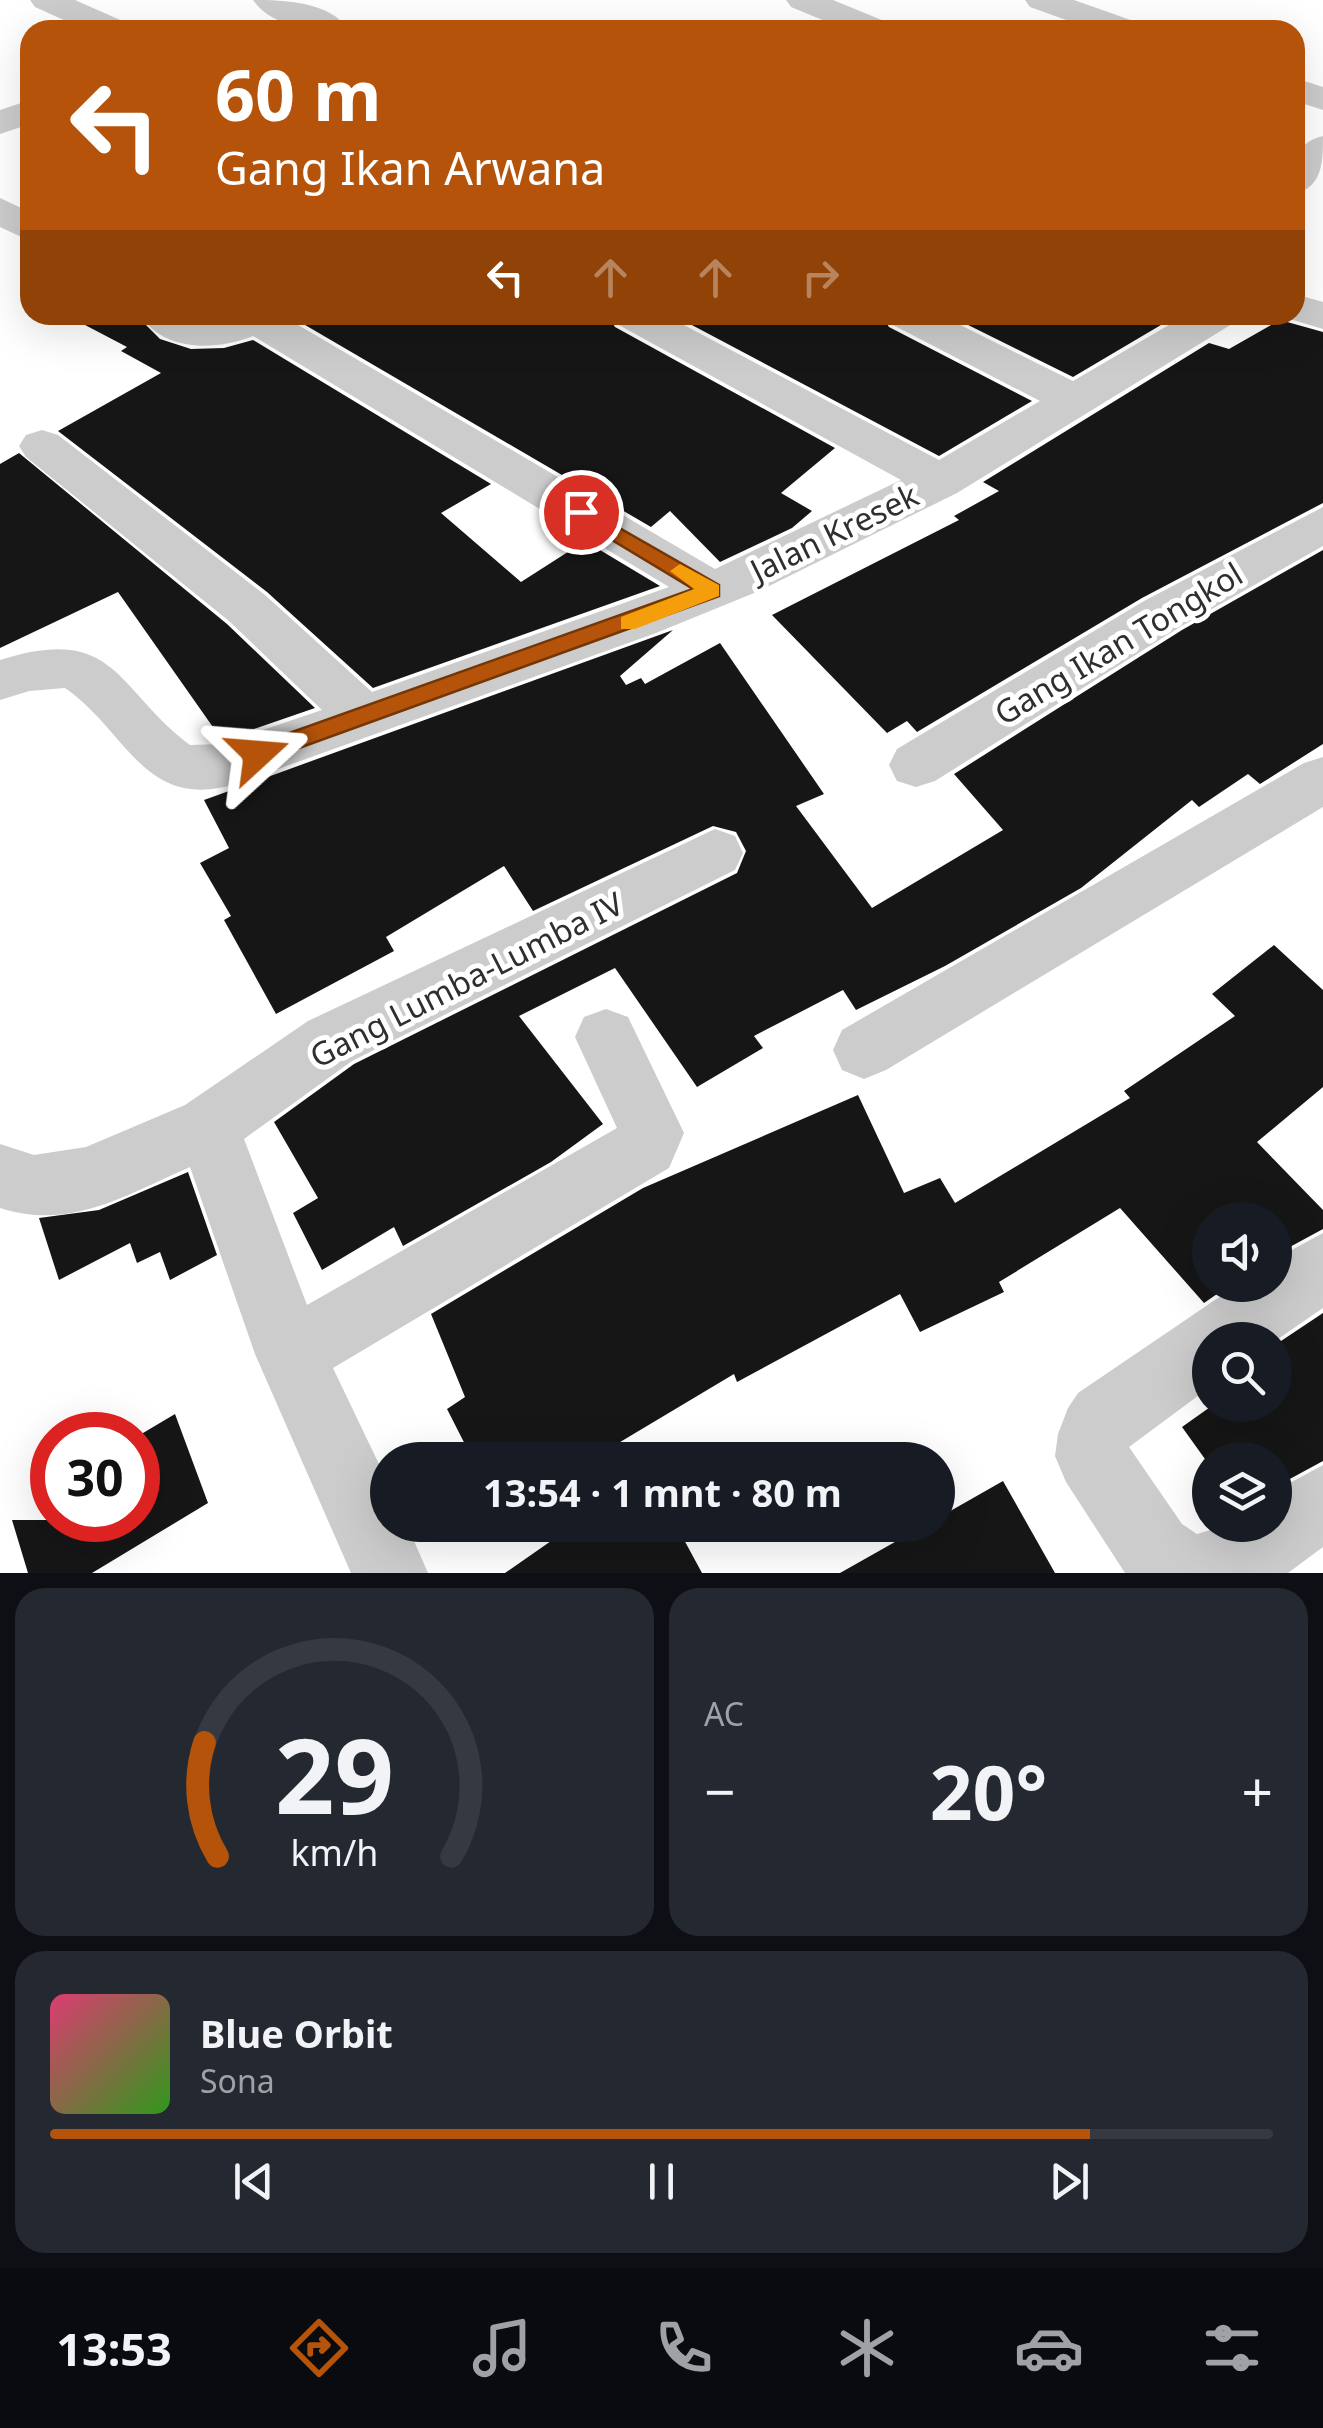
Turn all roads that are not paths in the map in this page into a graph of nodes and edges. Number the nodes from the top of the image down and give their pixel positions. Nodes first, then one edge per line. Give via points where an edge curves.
1 (47, 0) edge
2 (270, 0) edge
3 (803, 0) edge
4 (1042, 0) edge
5 (92, 20) edge
6 (311, 20) edge
7 (852, 20) edge
8 (1099, 20) edge
9 (1323, 146) edge
10 (1305, 169) edge
11 (176, 325) edge
12 (234, 325) edge
13 (272, 325) edge
14 (651, 325) edge
15 (926, 325) edge
16 (1189, 325) edge
17 (1074, 400) junction
18 (42, 446) dead end
19 (940, 481) junction
20 (1323, 524) edge
21 (712, 590) junction
22 (0, 680) edge
23 (364, 717) junction
24 (916, 765) dead end
25 (1323, 779) edge
26 (715, 853) dead end
27 (606, 1037) dead end
28 (864, 1050) dead end
29 (208, 1128) junction
30 (0, 1176) edge
31 (1323, 1267) edge
32 (1243, 1322) edge
33 (290, 1354) junction
34 (1192, 1357) edge
35 (1323, 1502) edge
36 (390, 1573) edge

1 - 5 street
2 - 6 street
3 - 7 street
4 - 8 street
9 - 10 street
11 - 12 street via 206,336
13 - 21 street
14 - 19 street
15 - 17 street
16 - 17 street, Jalan Kresek
17 - 19 street, Jalan Kresek
18 - 23 street via 247,608
19 - 21 street, Jalan Kresek
20 - 24 street, Gang Ikan Tongkol
21 - 23 street, Jalan Kresek
22 - 23 street, Jalan Kresek via 33,667 88,672 171,762 194,768 223,766
25 - 28 street
26 - 29 street, Gang Lumba-Lumba IV via 330,1042
27 - 33 street via 652,1133 646,1146
29 - 30 street, Gang Lumba-Lumba IV via 88,1179 34,1187
29 - 33 street
31 - 32 street
33 - 36 street
34 - 35 street via 1103,1418 1094,1434 1092,1456 1154,1551 1189,1573 1232,1567

